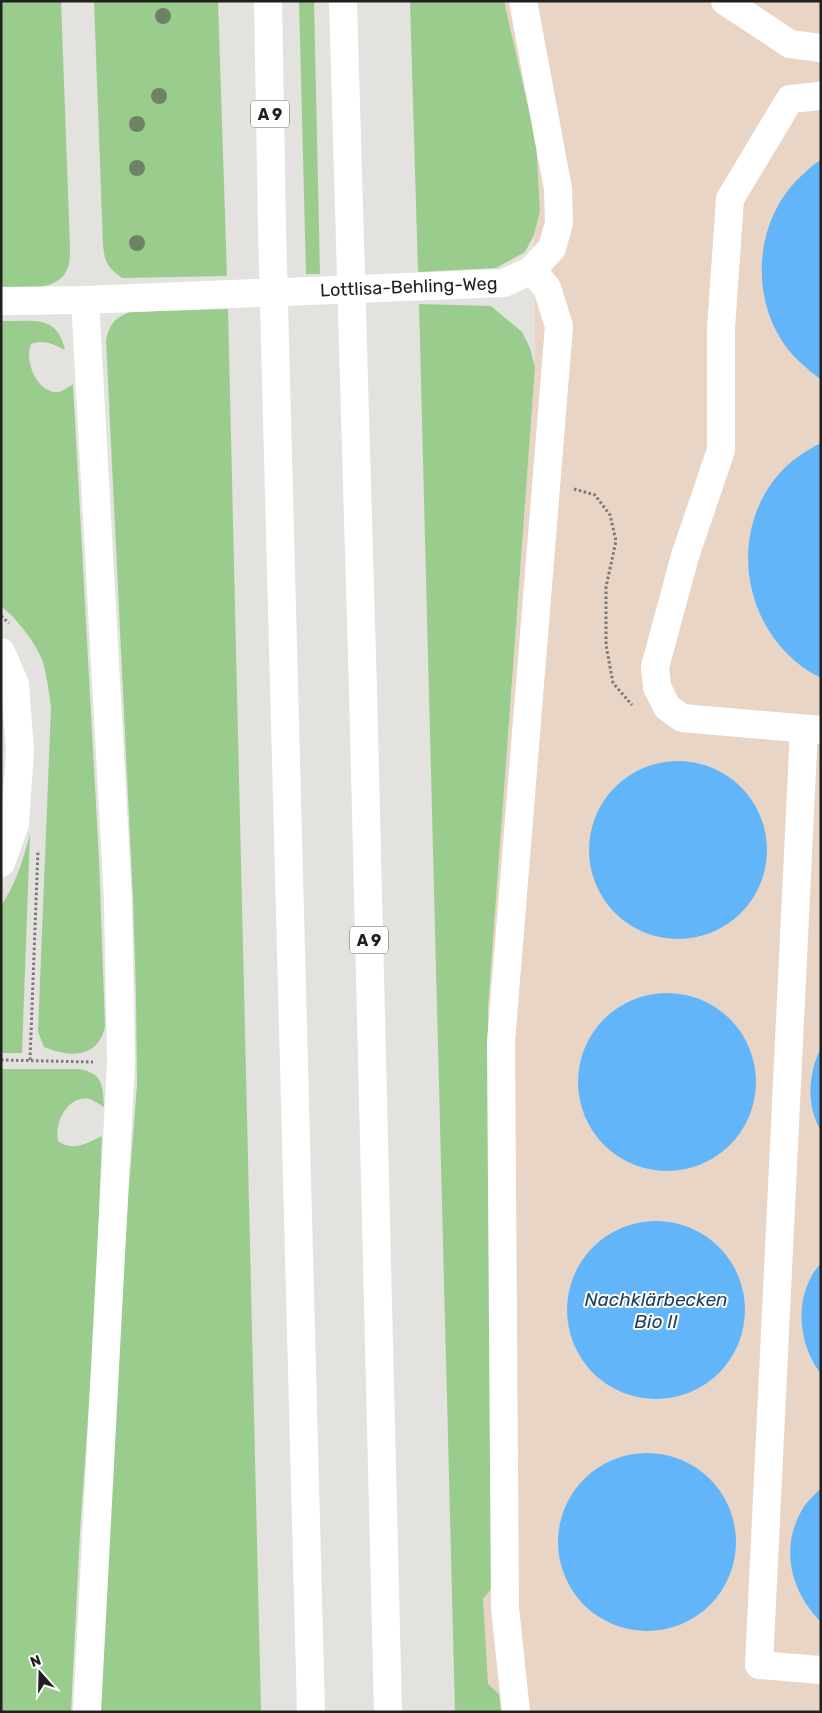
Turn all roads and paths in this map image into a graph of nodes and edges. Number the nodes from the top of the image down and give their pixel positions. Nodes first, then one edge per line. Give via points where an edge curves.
1 (268, 1) edge
2 (343, 1) edge
3 (523, 1) edge
4 (725, 1) edge
5 (821, 48) edge
6 (821, 96) edge
7 (532, 270) junction
8 (85, 300) junction
9 (1, 301) edge
10 (546, 486) junction
11 (1, 652) edge
12 (632, 705) dead end
13 (812, 730) edge
14 (1, 863) edge
15 (1, 1060) edge
16 (121, 1062) junction
17 (821, 1670) edge
18 (87, 1712) edge
19 (311, 1712) edge
20 (388, 1712) edge
21 (516, 1712) edge

1 - 19 main road, A 9
2 - 20 main road, A 9
3 - 7 main road, Lottlisa-Behling-Weg via 558,189 559,223 552,248
4 - 5 main road via 790,44
6 - 13 main road via 790,99 730,199 721,328 721,450 685,556 655,667 657,687 667,707 682,718
7 - 8 main road, Lottlisa-Behling-Weg via 504,283
7 - 10 main road via 547,288 559,326
8 - 9 main road, Lottlisa-Behling-Weg
8 - 16 main road via 118,900
10 - 12 path via 594,495 610,515 616,541 606,587 606,645 613,683
10 - 21 main road via 501,1042 505,1608
11 - 14 main road via 15,684 20,750 15,824
13 - 17 main road via 759,1666
15 - 16 path
16 - 18 main road

